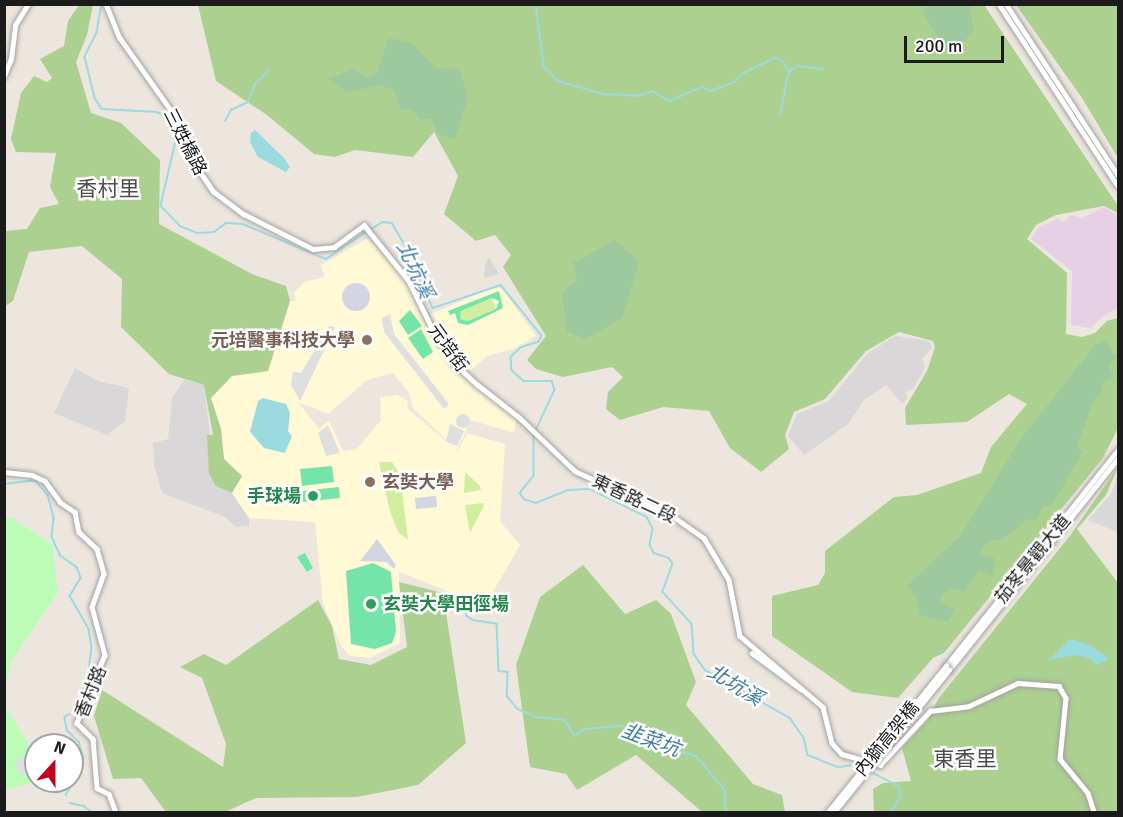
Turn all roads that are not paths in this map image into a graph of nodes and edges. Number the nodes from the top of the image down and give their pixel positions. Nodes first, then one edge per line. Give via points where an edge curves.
1 (28, 4) edge
2 (106, 4) edge
3 (999, 4) edge
4 (1006, 4) edge
5 (1018, 27) junction
6 (4, 76) edge
7 (1084, 128) junction
8 (1119, 175) edge
9 (1119, 186) edge
10 (365, 227) joint
11 (528, 428) joint
12 (1119, 450) edge
13 (1119, 458) edge
14 (4, 472) edge
15 (948, 668) junction
16 (117, 813) edge
17 (828, 813) edge
18 (834, 813) edge
19 (1094, 813) edge

1 - 6 street via 15,25 11,59
2 - 10 street, 三姓橋路 via 120,38 175,116 204,180 224,200 314,249 334,247
3 - 5 street
4 - 5 street
5 - 7 street
7 - 8 street
7 - 9 street
10 - 11 street, 元培街 via 409,281 454,363
11 - 19 street, 東香路二段 via 575,471 681,520 715,552 730,584 737,628 744,642 828,714 836,749 880,765 930,711 969,706 1018,683 1059,686 1066,698 1060,759 1088,793
12 - 15 street, 茄苳景觀大道
13 - 15 street, 茄苳景觀大道
14 - 16 street, 香村路 via 32,475 45,481 60,502 75,512 79,532 97,549 104,574 92,607 105,655 77,723 93,739 97,788 109,794
15 - 17 street, 內獅高架橋, bridge
15 - 18 street, 內獅高架橋, bridge

